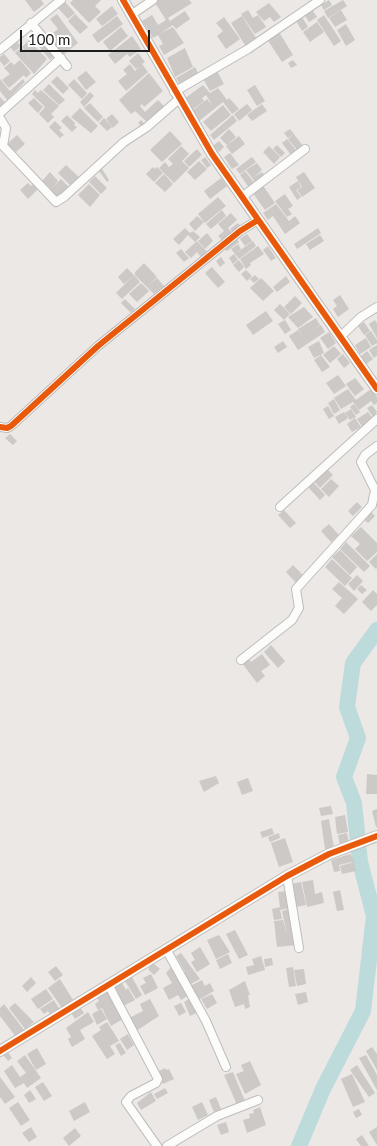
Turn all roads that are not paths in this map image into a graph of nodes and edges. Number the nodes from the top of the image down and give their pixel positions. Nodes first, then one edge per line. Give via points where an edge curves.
1 (61, 0) edge
2 (123, 0) edge
3 (153, 0) edge
4 (320, 0) edge
5 (131, 15) junction
6 (31, 23) junction
7 (0, 50) edge
8 (61, 58) junction
9 (68, 66) dead end
10 (176, 96) junction
11 (0, 112) edge
12 (0, 118) edge
13 (305, 149) dead end
14 (242, 197) junction
15 (258, 220) junction
16 (377, 307) edge
17 (340, 337) junction
18 (377, 389) edge
19 (377, 419) edge
20 (0, 427) edge
21 (377, 446) edge
22 (280, 507) dead end
23 (241, 660) dead end
24 (374, 838) edge
25 (287, 876) junction
26 (299, 948) dead end
27 (166, 949) junction
28 (108, 984) junction
29 (0, 1051) edge
30 (226, 1067) dead end
31 (258, 1100) dead end
32 (157, 1146) edge
33 (167, 1146) edge

1 - 6 street
2 - 5 street
3 - 5 street
4 - 10 street
5 - 10 street
6 - 7 street
6 - 8 street
8 - 9 street
8 - 11 street
10 - 12 street via 148,127 124,142 56,202 3,146 6,128
10 - 14 street
13 - 14 street
14 - 15 street
15 - 17 street
15 - 20 street via 98,346 11,426
16 - 17 street
17 - 18 street
19 - 22 street
21 - 23 street via 360,462 375,490 372,504 296,589 300,608 292,620
24 - 25 street
25 - 26 street
25 - 27 street
27 - 28 street
27 - 30 street via 202,1013
28 - 29 street
28 - 32 street via 158,1079 126,1102
31 - 33 street via 217,1116

